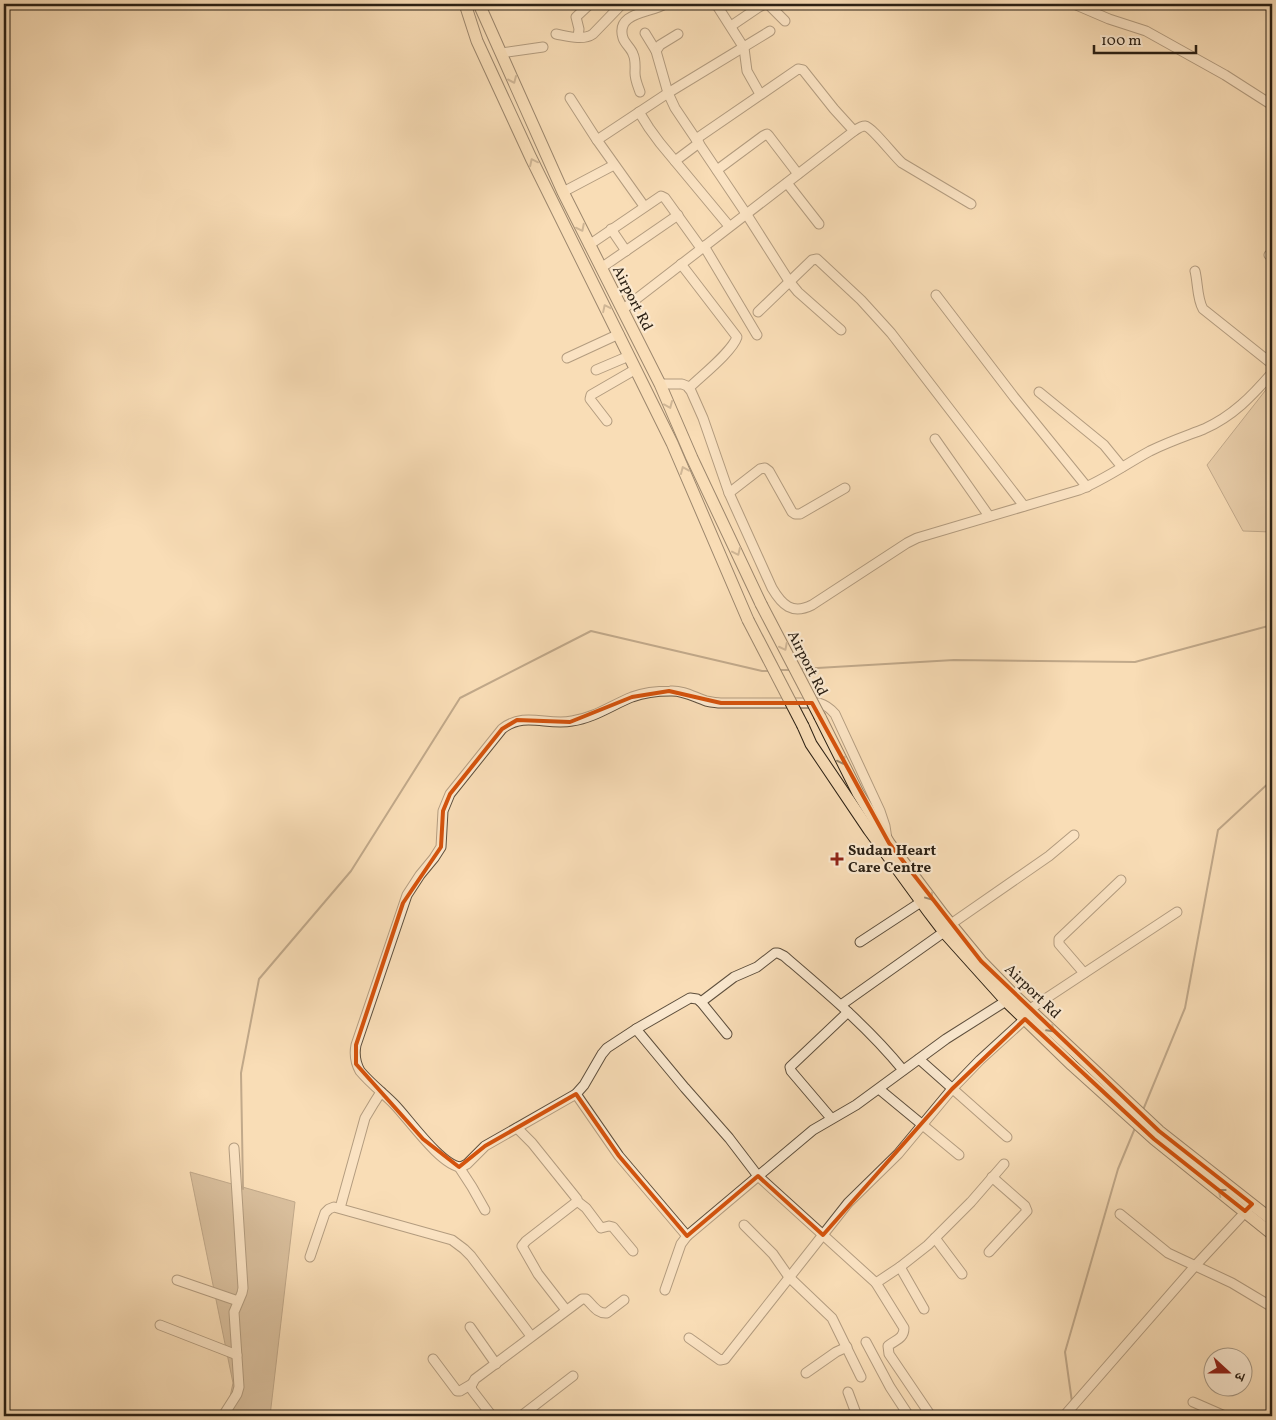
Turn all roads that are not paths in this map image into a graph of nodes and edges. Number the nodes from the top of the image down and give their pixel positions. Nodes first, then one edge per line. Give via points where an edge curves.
1 (466, 4) edge
2 (479, 4) edge
3 (590, 4) edge
4 (622, 4) edge
5 (628, 4) edge
6 (665, 4) edge
7 (716, 4) edge
8 (1074, 4) edge
9 (636, 14) junction
10 (786, 21) dead end
11 (731, 26) junction
12 (770, 31) dead end
13 (645, 33) dead end
14 (556, 34) dead end
15 (678, 34) dead end
16 (578, 37) junction
17 (543, 47) dead end
18 (744, 48) junction
19 (656, 51) junction
20 (501, 53) junction
21 (640, 92) dead end
22 (668, 92) junction
23 (760, 94) junction
24 (570, 98) dead end
25 (1272, 106) edge
26 (639, 112) junction
27 (854, 131) junction
28 (596, 140) junction
29 (698, 141) junction
30 (675, 161) junction
31 (614, 165) junction
32 (717, 170) junction
33 (798, 174) junction
34 (787, 183) junction
35 (562, 192) junction
36 (970, 204) dead end
37 (644, 206) junction
38 (678, 215) junction
39 (747, 215) junction
40 (819, 224) dead end
41 (729, 226) junction
42 (611, 229) junction
43 (589, 245) junction
44 (703, 247) junction
45 (626, 251) junction
46 (681, 264) junction
47 (601, 268) junction
48 (1195, 271) dead end
49 (789, 281) junction
50 (936, 295) dead end
51 (622, 310) junction
52 (758, 312) dead end
53 (842, 330) dead end
54 (619, 334) junction
55 (757, 335) dead end
56 (629, 356) junction
57 (566, 358) dead end
58 (1272, 364) edge
59 (636, 369) junction
60 (596, 370) dead end
61 (1272, 373) edge
62 (660, 384) junction
63 (689, 388) junction
64 (1039, 392) dead end
65 (607, 421) dead end
66 (935, 439) dead end
67 (1122, 467) junction
68 (1087, 487) junction
69 (845, 488) dead end
70 (729, 493) junction
71 (1024, 506) junction
72 (989, 516) junction
73 (1074, 835) dead end
74 (888, 842) junction
75 (1121, 880) dead end
76 (921, 902) junction
77 (1177, 912) dead end
78 (947, 928) junction
79 (860, 942) dead end
80 (1084, 973) junction
81 (1006, 1001) junction
82 (701, 1002) junction
83 (844, 1009) junction
84 (1028, 1014) junction
85 (636, 1029) junction
86 (727, 1034) dead end
87 (919, 1059) junction
88 (903, 1070) junction
89 (879, 1089) junction
90 (952, 1089) junction
91 (382, 1092) junction
92 (576, 1094) junction
93 (831, 1118) junction
94 (922, 1124) junction
95 (517, 1128) junction
96 (1008, 1137) dead end
97 (234, 1148) dead end
98 (960, 1155) dead end
99 (1004, 1164) dead end
100 (459, 1167) junction
101 (758, 1176) junction
102 (992, 1178) junction
103 (577, 1201) junction
104 (340, 1208) junction
105 (1249, 1208) junction
106 (485, 1210) dead end
107 (1120, 1214) dead end
108 (1272, 1220) edge
109 (744, 1225) dead end
110 (1272, 1234) edge
111 (823, 1235) junction
112 (687, 1236) junction
113 (935, 1238) junction
114 (633, 1251) dead end
115 (989, 1252) dead end
116 (310, 1257) dead end
117 (1194, 1266) junction
118 (900, 1267) junction
119 (962, 1274) dead end
120 (789, 1277) junction
121 (178, 1280) dead end
122 (876, 1283) junction
123 (665, 1290) dead end
124 (624, 1300) dead end
125 (238, 1302) junction
126 (1272, 1307) edge
127 (924, 1309) dead end
128 (566, 1310) junction
129 (160, 1325) dead end
130 (470, 1327) dead end
131 (532, 1336) junction
132 (689, 1338) dead end
133 (866, 1342) dead end
134 (847, 1347) junction
135 (237, 1356) junction
136 (432, 1358) dead end
137 (496, 1364) junction
138 (806, 1374) dead end
139 (573, 1376) dead end
140 (861, 1377) dead end
141 (472, 1384) junction
142 (848, 1392) dead end
143 (1193, 1402) dead end
144 (1066, 1414) edge
145 (223, 1416) edge
146 (492, 1416) edge
147 (521, 1416) edge
148 (858, 1416) edge
149 (909, 1416) edge
150 (930, 1416) edge
151 (1225, 1416) edge

54 -> 1 main road via 531,158 477,41
2 - 20 main road, Airport Rd
3 - 16 street via 576,17
4 - 16 street via 590,36
5 - 9 street
6 - 9 street
7 - 11 street
8 - 25 street via 1108,19 1146,30
9 - 21 street via 623,24 622,32 625,43 634,54
10 - 11 street via 765,4
11 - 18 street
12 - 18 street
13 - 19 street
14 - 16 street
15 - 19 street
17 - 20 street
18 - 22 street
18 - 23 street via 747,71
19 - 22 street
20 -> 35 main road, Airport Rd
22 - 26 street
22 - 29 street
23 - 27 street via 801,69
23 - 29 street
24 - 28 street
26 - 28 street
26 - 30 street
27 - 33 street
27 - 36 street via 864,126 869,128 902,162
28 - 31 street
29 - 30 street
29 - 32 street
30 - 41 street
31 - 35 street
31 - 37 street
32 - 33 street via 767,134
32 - 39 street
33 - 34 street
34 - 39 street
34 - 40 street
35 -> 43 main road, Airport Rd
37 - 38 street via 662,196
37 - 42 street
38 - 44 street
38 - 45 street
39 - 41 street
39 - 49 street
41 - 44 street
42 - 43 street
42 - 45 street
43 - 47 main road, Airport Rd
44 - 46 street
44 - 55 street
45 - 47 street
46 - 51 street
46 - 63 street via 737,337 729,350
47 - 51 main road, Airport Rd
48 - 58 street via 1203,309
49 - 52 street
49 - 53 street
49 - 71 street via 816,259 861,300 895,338
50 - 68 street
51 - 62 main road, Airport Rd
54 - 56 main road
54 - 57 street
56 - 59 main road
56 - 60 street
59 - 65 street via 591,395 590,399
76 -> 59 main road, bridge via 811,744 748,620 672,443
61 - 67 street via 1249,399 1226,417
62 - 63 street via 679,383
62 -> 74 main road, Airport Rd, bridge via 761,604 858,793
63 - 70 street
64 - 67 street via 1104,445
66 - 72 street
67 - 68 street
68 - 71 street
69 - 70 street via 797,515 765,468
70 - 72 street via 778,599 797,610 812,605 917,538
71 - 72 street
73 - 78 street
74 -> 78 main road, Airport Rd
74 - 91 street via 883,817 835,714 826,705 721,704 669,690 641,694 593,716 570,722 523,719 508,724 450,794 443,811 441,847 412,885 400,913 354,1054 360,1071
75 - 80 street via 1059,939 1059,944
76 - 78 main road
76 - 79 street
77 - 80 street
78 - 81 main road
78 - 83 street
78 - 84 main road, Airport Rd via 1013,994
80 - 84 street
81 - 84 main road
81 - 87 street
82 - 83 street via 734,976 778,953
82 - 85 street via 690,998
82 - 86 street
83 - 88 street
83 - 93 street via 790,1067
84 - 90 street
84 - 105 main road via 1072,1066 1119,1100 1156,1135
85 - 92 street via 607,1048
85 - 101 street via 730,1138
87 - 88 street
87 - 90 street
88 - 89 street
89 - 93 street
89 - 94 street
90 - 94 street
90 - 96 street
91 - 100 street via 434,1150
91 - 104 street via 366,1118
92 - 95 street
92 - 112 street via 619,1156
93 - 101 street
94 - 98 street
94 - 111 street via 898,1154 848,1203
95 - 100 street
95 - 103 street
97 - 125 street via 243,1288
99 - 102 street
100 - 106 street
101 - 111 street
101 - 112 street
102 - 113 street
102 - 115 street via 1027,1210
103 - 114 street via 601,1228 613,1228
103 - 128 street via 522,1246 538,1274
104 - 116 street via 334,1207 326,1213
104 - 131 street via 458,1244 471,1256
105 - 108 main road
105 - 110 main road
105 - 117 street
107 - 117 street via 1168,1253
109 - 120 street via 773,1254
111 - 120 street
111 - 122 street
112 - 123 street via 681,1244
113 - 118 street
113 - 119 street
117 - 126 street via 1232,1283
117 - 144 street
118 - 122 street
118 - 127 street
120 - 132 street via 724,1359 720,1360
120 - 134 street via 832,1318
121 - 125 street
122 - 150 street via 904,1328 904,1334 888,1346 889,1354
124 - 128 street via 604,1314 584,1299
125 - 135 street via 234,1312
128 - 131 street
129 - 135 street
130 - 137 street
131 - 137 street
133 - 149 street
134 - 138 street
134 - 140 street
135 - 145 street via 239,1387
136 - 141 street via 456,1390
137 - 141 street
139 - 147 street
141 - 146 street via 472,1390
142 - 148 street
143 - 151 street

